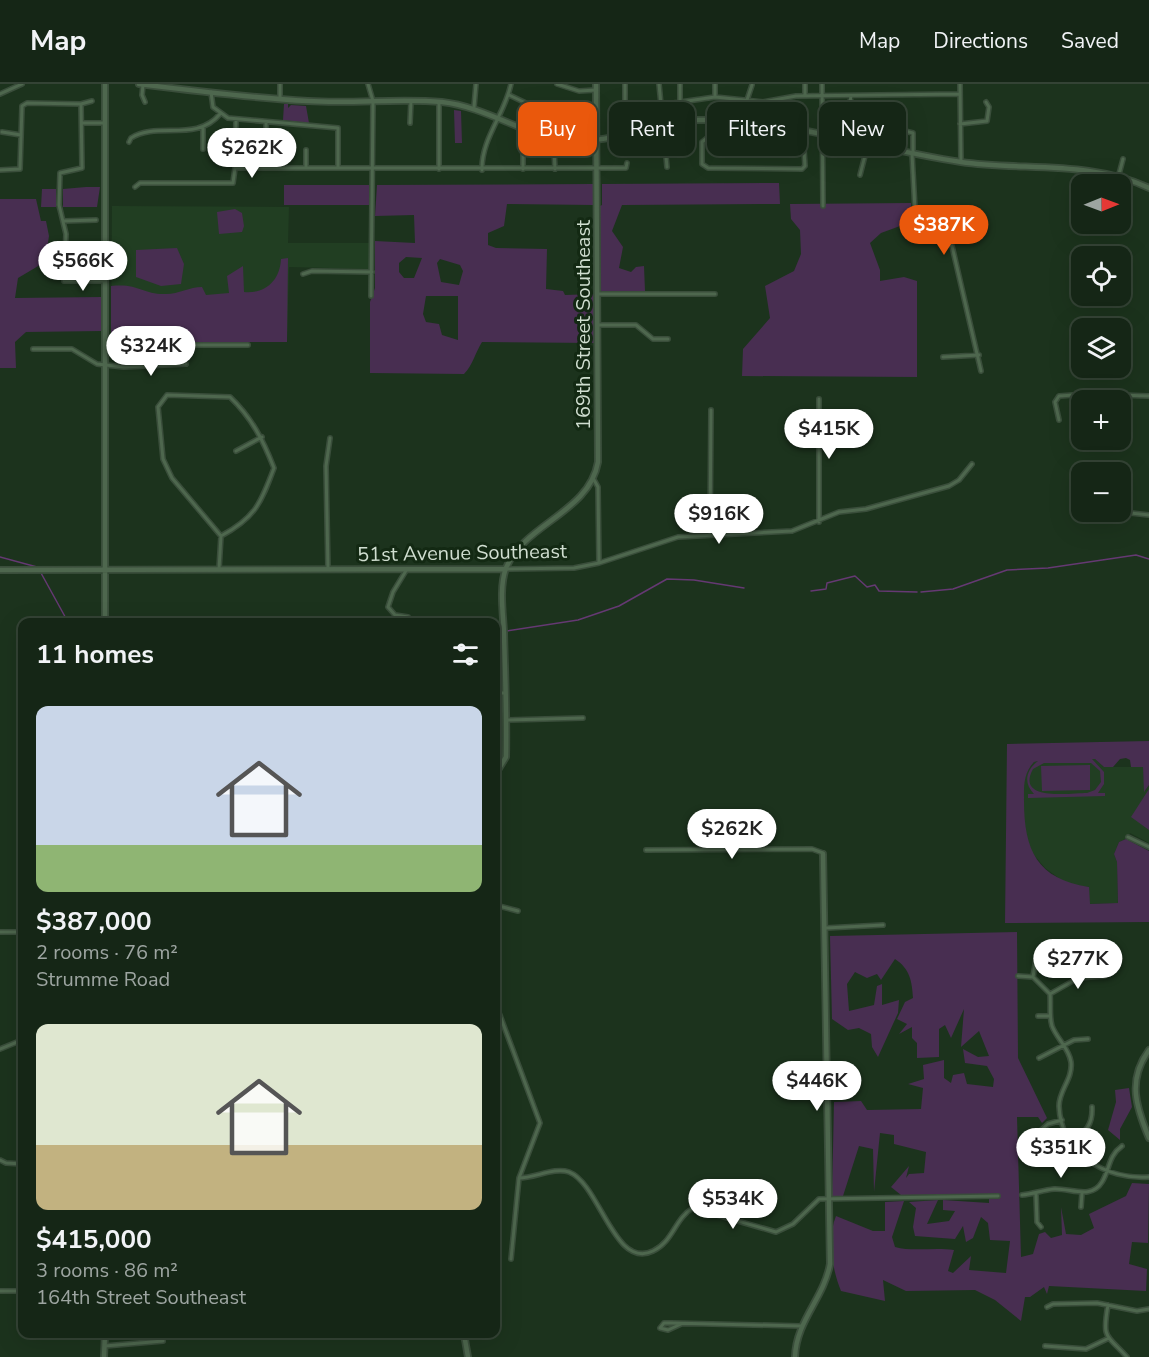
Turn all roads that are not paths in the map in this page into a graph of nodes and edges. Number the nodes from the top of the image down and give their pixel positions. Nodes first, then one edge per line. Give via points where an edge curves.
1 (22, 84) edge
2 (105, 84) edge
3 (141, 84) edge
4 (280, 84) edge
5 (369, 84) edge
6 (476, 84) edge
7 (511, 84) edge
8 (557, 84) edge
9 (625, 84) edge
10 (659, 84) edge
11 (680, 84) edge
12 (715, 84) edge
13 (805, 84) edge
14 (822, 84) edge
15 (960, 84) edge
16 (752, 85) edge
17 (165, 86) edge
18 (596, 87) edge
19 (212, 92) junction
20 (0, 94) edge
21 (960, 94) junction
22 (509, 95) junction
23 (715, 96) junction
24 (805, 96) junction
25 (822, 96) junction
26 (851, 96) junction
27 (280, 98) junction
28 (680, 100) junction
29 (747, 100) junction
30 (92, 101) dead end
31 (373, 101) junction
32 (411, 101) junction
33 (146, 102) dead end
34 (439, 102) junction
35 (524, 102) edge
36 (596, 102) edge
37 (625, 102) edge
38 (660, 102) edge
39 (672, 102) edge
40 (822, 102) edge
41 (850, 102) edge
42 (986, 102) dead end
43 (81, 104) junction
44 (474, 107) junction
45 (220, 114) junction
46 (499, 117) junction
47 (236, 120) junction
48 (266, 122) junction
49 (82, 123) junction
50 (104, 123) junction
51 (410, 123) dead end
52 (960, 124) junction
53 (518, 125) edge
54 (203, 128) junction
55 (906, 131) edge
56 (2, 132) dead end
57 (21, 135) junction
58 (609, 137) edge
59 (707, 139) edge
60 (597, 140) edge
61 (129, 142) dead end
62 (203, 149) dead end
63 (306, 150) dead end
64 (906, 152) edge
65 (913, 154) junction
66 (523, 156) edge
67 (554, 156) edge
68 (597, 156) edge
69 (667, 156) edge
70 (804, 156) edge
71 (822, 156) edge
72 (865, 156) edge
73 (1123, 159) dead end
74 (961, 162) junction
75 (627, 163) dead end
76 (667, 167) dead end
77 (235, 168) junction
78 (267, 168) junction
79 (306, 168) junction
80 (338, 168) junction
81 (372, 168) junction
82 (597, 168) junction
83 (440, 169) junction
84 (555, 169) junction
85 (0, 170) edge
86 (482, 170) junction
87 (523, 170) junction
88 (1093, 174) edge
89 (1119, 174) edge
90 (860, 175) dead end
91 (1131, 182) edge
92 (135, 187) dead end
93 (1149, 188) edge
94 (823, 206) dead end
95 (96, 220) dead end
96 (64, 221) junction
97 (65, 247) junction
98 (83, 247) dead end
99 (372, 272) junction
100 (303, 274) dead end
101 (106, 281) junction
102 (598, 294) junction
103 (715, 294) dead end
104 (371, 296) dead end
105 (598, 325) junction
106 (668, 339) dead end
107 (105, 345) junction
108 (248, 345) dead end
109 (33, 349) dead end
110 (979, 355) junction
111 (943, 357) dead end
112 (105, 364) junction
113 (186, 364) dead end
114 (981, 371) dead end
115 (1149, 396) edge
116 (819, 399) dead end
117 (711, 410) dead end
118 (1059, 420) dead end
119 (262, 437) junction
120 (330, 438) dead end
121 (236, 451) dead end
122 (972, 464) dead end
123 (593, 478) junction
124 (1131, 513) edge
125 (1149, 515) edge
126 (819, 522) junction
127 (710, 534) junction
128 (221, 536) junction
129 (599, 563) junction
130 (219, 569) junction
131 (328, 569) junction
132 (407, 569) junction
133 (506, 569) junction
134 (0, 570) edge
135 (105, 570) junction
136 (408, 617) dead end
137 (105, 618) edge
138 (500, 693) edge
139 (505, 693) junction
140 (583, 718) dead end
141 (506, 720) junction
142 (500, 767) edge
143 (1128, 837) dead end
144 (1149, 847) edge
145 (646, 850) dead end
146 (824, 854) joint
147 (500, 906) edge
148 (518, 911) dead end
149 (883, 926) dead end
150 (826, 928) junction
151 (0, 932) edge
152 (18, 932) edge
153 (1037, 953) dead end
154 (1018, 976) dead end
155 (1104, 976) dead end
156 (1033, 977) junction
157 (1050, 994) junction
158 (500, 1015) edge
159 (1038, 1016) dead end
160 (1050, 1016) junction
161 (1088, 1039) dead end
162 (18, 1042) edge
163 (1065, 1045) junction
164 (0, 1049) edge
165 (1149, 1050) edge
166 (1039, 1058) dead end
167 (1142, 1059) junction
168 (1149, 1064) edge
169 (1092, 1107) dead end
170 (1062, 1120) junction
171 (1149, 1138) edge
172 (1072, 1141) junction
173 (1122, 1146) dead end
174 (1038, 1152) dead end
175 (0, 1160) edge
176 (18, 1164) edge
177 (1106, 1173) junction
178 (1149, 1177) edge
179 (519, 1178) junction
180 (1082, 1193) junction
181 (1036, 1194) junction
182 (998, 1196) dead end
183 (1022, 1196) dead end
184 (830, 1199) junction
185 (1081, 1206) dead end
186 (1041, 1227) dead end
187 (511, 1259) dead end
188 (0, 1291) edge
189 (18, 1291) edge
190 (1108, 1305) junction
191 (1047, 1307) dead end
192 (1149, 1309) edge
193 (681, 1324) junction
194 (801, 1326) junction
195 (105, 1338) edge
196 (163, 1338) edge
197 (465, 1338) edge
198 (1107, 1339) junction
199 (105, 1346) junction
200 (1045, 1346) dead end
201 (104, 1357) edge
202 (468, 1357) edge
203 (795, 1357) edge
204 (1127, 1357) edge

1 - 20 street
2 - 50 street
3 - 17 street
3 - 33 street
4 - 27 street
5 - 31 street
6 - 44 street
7 - 22 street
8 - 18 street via 579,91
9 - 37 street
10 - 38 street
11 - 28 street
12 - 23 street
13 - 24 street
14 - 25 street
15 - 21 street
16 - 29 street
17 - 19 street
18 - 36 street, 169th Street Southeast
19 - 27 street
19 - 45 street via 213,107
21 - 26 street
21 - 52 street
22 - 35 street
22 - 46 street
23 - 28 street
23 - 29 street
24 - 25 street
24 - 29 street via 763,102
25 - 26 street
25 - 40 street
26 - 41 street
27 - 31 street
28 - 39 street
30 - 43 street
31 - 32 street
31 - 81 street
32 - 34 street
32 - 51 street
34 - 44 street
34 - 83 street
42 - 52 street via 987,121
43 - 49 street
43 - 57 street via 27,103 22,106
44 - 46 street
45 - 47 street
45 - 54 street
46 - 53 street
46 - 86 street via 483,152
47 - 48 street
47 - 77 street
48 - 78 street
48 - 80 street via 338,128
49 - 50 street
49 - 96 street via 82,170 60,173 59,205
50 - 101 street
52 - 74 street
54 - 61 street via 142,132
54 - 62 street
55 - 65 street via 913,133
56 - 57 street
57 - 85 street via 20,169
58 - 60 street
59 - 70 street via 704,166 802,169
63 - 79 street
64 - 65 street
65 - 74 street
65 - 110 street via 915,210 952,246
66 - 87 street
67 - 84 street
68 - 82 street, 169th Street Southeast
69 - 76 street
71 - 94 street
72 - 90 street
73 - 89 street
74 - 88 street via 1050,167
75 - 82 street via 626,168
77 - 78 street
77 - 92 street via 233,183 140,183
78 - 79 street
79 - 80 street
80 - 81 street
81 - 83 street
81 - 99 street
82 - 84 street
82 - 102 street, 169th Street Southeast
83 - 86 street
84 - 87 street
86 - 87 street
91 - 93 street
95 - 96 street
96 - 97 street
97 - 98 street
97 - 101 street via 64,281
99 - 100 street
99 - 104 street
101 - 107 street
102 - 103 street
102 - 105 street, 169th Street Southeast
105 - 106 street via 636,325 653,339
105 - 123 street, 169th Street Southeast via 598,457
107 - 108 street
107 - 112 street
109 - 112 street via 72,349 92,362
110 - 111 street
110 - 114 street
112 - 113 street
112 - 135 street
115 - 118 street via 1059,396 1055,402
116 - 126 street
117 - 127 street
119 - 121 street
119 - 128 street via 274,468 269,481 254,514
119 - 128 street via 230,397 167,395 158,407 163,459 184,494
120 - 131 street via 326,466
122 - 126 street, 51st Avenue Southeast via 953,484 866,509 839,512
123 - 129 street, 169th Street Southeast via 598,487
123 - 133 street via 575,501 528,538
124 - 125 street
126 - 127 street, 51st Avenue Southeast via 777,533
127 - 129 street, 51st Avenue Southeast via 678,537
128 - 130 street
129 - 133 street, 51st Avenue Southeast via 573,568
130 - 131 street, 51st Avenue Southeast
130 - 135 street, 51st Avenue Southeast
131 - 132 street, 51st Avenue Southeast
132 - 133 street, 51st Avenue Southeast
132 - 136 street via 388,608 394,615
133 - 139 street
134 - 135 street, 51st Avenue Southeast
135 - 137 street
138 - 139 street
139 - 141 street
140 - 141 street
141 - 142 street via 506,757
143 - 144 street
145 - 146 street via 812,849
146 - 150 street
147 - 148 street
149 - 150 street
150 - 184 street
151 - 152 street
153 - 156 street
154 - 156 street
155 - 157 street via 1078,978
156 - 157 street
157 - 160 street
158 - 179 street via 540,1122
159 - 160 street
160 - 163 street
161 - 163 street
162 - 164 street
163 - 166 street
163 - 170 street via 1071,1064 1060,1097
165 - 167 street
167 - 168 street
167 - 171 street via 1135,1096
169 - 172 street via 1090,1125
170 - 172 street
170 - 174 street via 1039,1132
172 - 177 street via 1086,1159
173 - 177 street via 1108,1162
175 - 176 street
177 - 178 street
177 - 180 street via 1099,1187
179 - 184 street via 534,1178 558,1170 570,1172 588,1189 621,1243 639,1254 659,1248 682,1215 693,1208 776,1232 793,1224 814,1201
179 - 187 street
180 - 181 street via 1055,1189
180 - 185 street
181 - 183 street
181 - 186 street via 1037,1222
182 - 184 street
184 - 194 street via 828,1276
188 - 189 street
190 - 191 street
190 - 192 street via 1137,1311
190 - 198 street
193 - 193 street via 668,1330 660,1328 664,1323
193 - 194 street
194 - 203 street
195 - 199 street
196 - 199 street via 163,1341
197 - 202 street
198 - 200 street via 1086,1349
198 - 204 street
199 - 201 street

